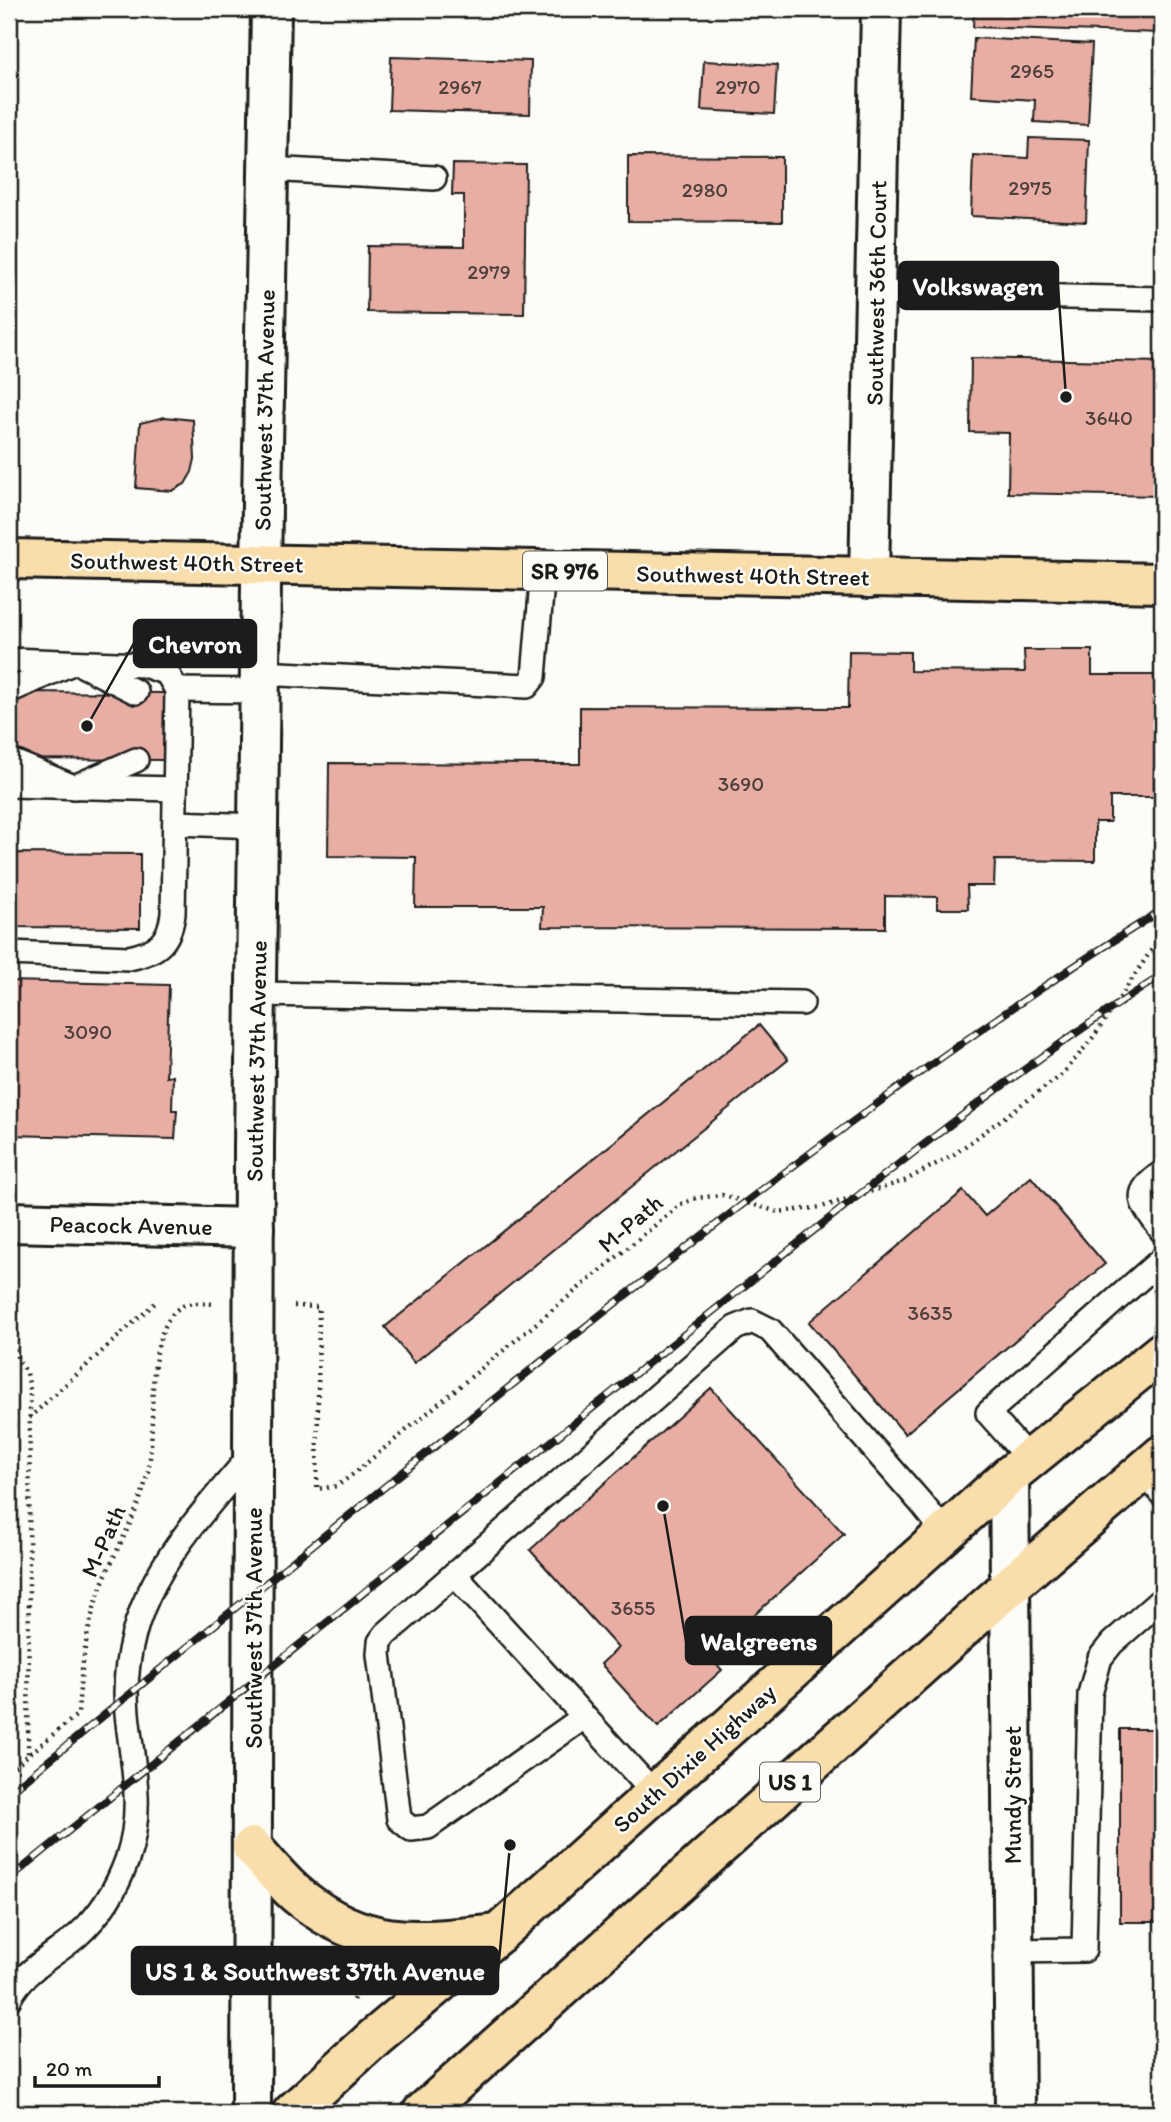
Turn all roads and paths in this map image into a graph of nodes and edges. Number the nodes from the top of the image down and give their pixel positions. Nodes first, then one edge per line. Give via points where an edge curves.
1 (271, 9) edge
2 (881, 9) edge
3 (268, 169) junction
4 (434, 178) dead end
5 (876, 293) junction
6 (1162, 299) edge
7 (9, 559) edge
8 (261, 565) junction
9 (543, 570) junction
10 (869, 578) junction
11 (1162, 583) edge
12 (9, 660) edge
13 (75, 662) junction
14 (260, 682) junction
15 (9, 691) edge
16 (177, 691) junction
17 (52, 692) dead end
18 (136, 692) dead end
19 (99, 693) dead end
20 (9, 760) edge
21 (52, 760) dead end
22 (99, 760) dead end
23 (136, 760) dead end
24 (9, 785) edge
25 (74, 787) junction
26 (175, 789) junction
27 (175, 823) junction
28 (259, 826) junction
29 (1162, 934) edge
30 (9, 953) edge
31 (257, 994) junction
32 (802, 1003) dead end
33 (1162, 1173) edge
34 (9, 1222) edge
35 (254, 1228) junction
36 (1162, 1231) edge
37 (1162, 1259) edge
38 (14, 1293) dead end
39 (187, 1302) dead end
40 (155, 1303) dead end
41 (311, 1307) dead end
42 (1162, 1352) edge
43 (29, 1418) junction
44 (254, 1451) junction
45 (1019, 1468) junction
46 (1156, 1473) edge
47 (945, 1533) junction
48 (454, 1574) junction
49 (1011, 1585) junction
50 (1162, 1600) edge
51 (584, 1717) junction
52 (28, 1756) junction
53 (9, 1771) edge
54 (654, 1793) junction
55 (252, 1847) junction
56 (498, 1934) junction
57 (1013, 1951) junction
58 (366, 1969) dead end
59 (9, 1999) edge
60 (345, 2007) dead end
61 (251, 2113) edge
62 (292, 2113) edge
63 (422, 2113) edge
64 (1015, 2113) edge

1 - 3 main road, Southwest 37th Avenue
2 - 5 main road, Southwest 36th Court
3 - 4 lane
3 - 8 main road, Southwest 37th Avenue
5 - 6 lane
5 - 10 main road, Southwest 36th Court
7 - 8 main road, Southwest 40th Street / SR 976
8 - 9 main road, Southwest 40th Street / SR 976
8 - 14 main road, Southwest 37th Avenue
9 - 10 main road, Southwest 40th Street / SR 976
9 - 14 lane via 534,677 527,686
10 - 11 main road, Southwest 40th Street / SR 976
12 - 13 lane
13 - 15 lane
13 - 16 lane via 144,665 167,673
13 - 17 lane
13 - 18 lane
13 - 19 lane
14 - 16 lane
14 - 28 main road, Southwest 37th Avenue
16 - 26 lane
20 - 25 lane
21 - 25 lane
22 - 25 lane
23 - 25 lane
24 - 25 lane
25 - 26 lane
26 - 27 lane
27 - 28 lane
27 - 30 lane via 173,914 170,933 162,944 129,958
28 - 31 main road, Southwest 37th Avenue
29 - 41 path, M-Path via 1095,1035 1063,1074 953,1155 904,1181 822,1207 778,1212 722,1195 681,1204 352,1475 337,1486 317,1489 319,1307
31 - 32 lane
31 - 35 main road, Southwest 37th Avenue
33 - 36 lane via 1142,1194
34 - 35 main road, Peacock Avenue
35 - 44 main road, Southwest 37th Avenue
37 - 45 lane via 988,1413
38 - 43 path via 13,1346 27,1373
39 - 52 path, M-Path via 173,1313 160,1338 148,1472 93,1611 78,1714
40 - 43 path
42 - 45 main road, South Dixie Highway
43 - 52 path
44 - 55 main road, Southwest 37th Avenue
44 - 59 lane via 169,1555 135,1623 126,1681 138,1795 135,1827 122,1870 97,1915 17,1983
45 - 47 main road, South Dixie Highway
45 - 49 main road, Mundy Street
46 - 49 main road, US 1
47 - 48 lane via 770,1330 752,1321 735,1328
47 - 54 main road, South Dixie Highway
48 - 51 lane
48 - 51 lane via 380,1642 399,1819 411,1829 428,1827
49 - 57 main road, Mundy Street
49 - 63 main road, US 1
50 - 57 lane via 1106,1650 1094,1676 1084,1950
51 - 54 lane
52 - 53 path, M-Path
54 - 56 main road, South Dixie Highway
55 - 56 main road via 300,1898 336,1922 382,1938 423,1941
55 - 61 main road, Southwest 37th Avenue
56 - 62 main road, South Dixie Highway
57 - 64 main road, Mundy Street
58 - 60 path via 355,1998

